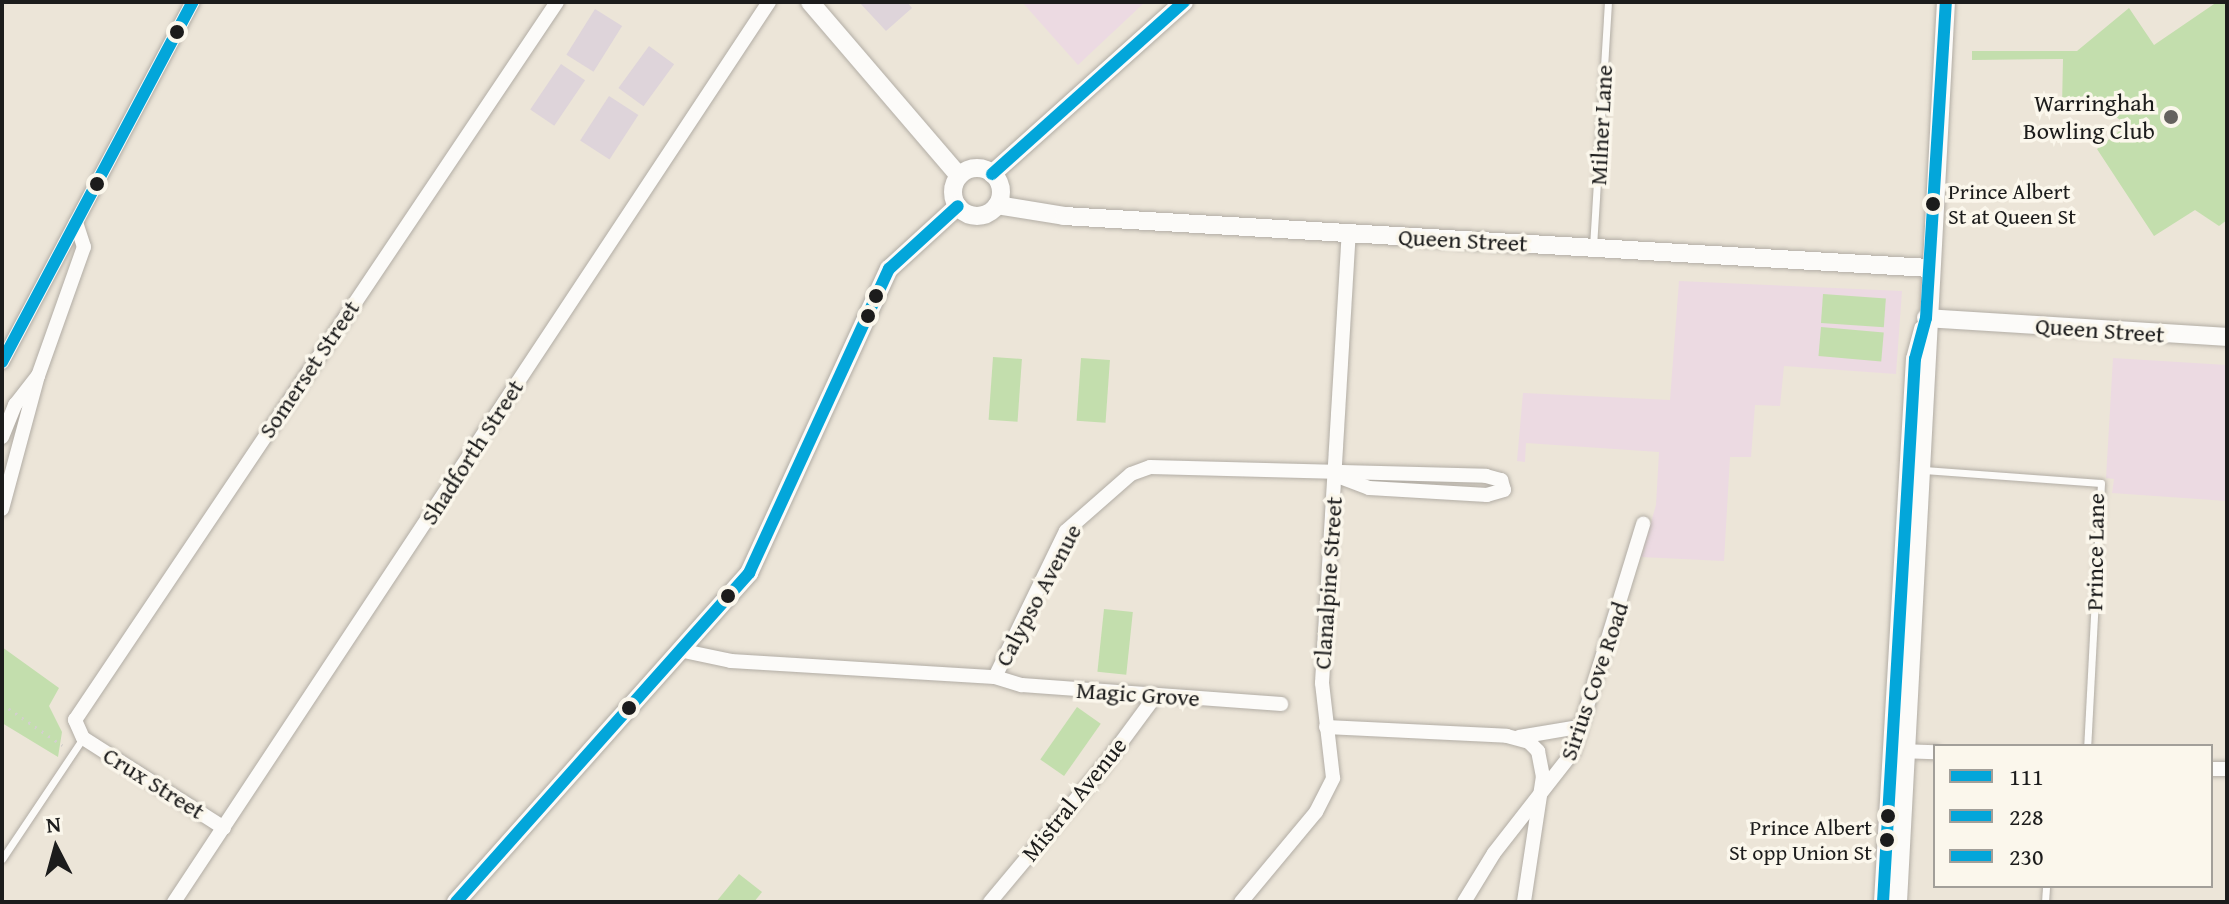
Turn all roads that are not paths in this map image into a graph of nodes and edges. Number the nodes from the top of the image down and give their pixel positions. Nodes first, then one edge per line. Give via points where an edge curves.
1 (193, 2) edge
2 (557, 2) edge
3 (769, 2) edge
4 (810, 2) edge
5 (1184, 2) edge
6 (1608, 2) edge
7 (1946, 2) edge
8 (992, 174) junction
9 (959, 176) junction
10 (997, 205) junction
11 (958, 206) junction
12 (76, 222) junction
13 (1349, 233) junction
14 (1593, 248) junction
15 (1929, 268) junction
16 (1926, 318) junction
17 (2227, 337) edge
18 (2, 362) edge
19 (38, 376) junction
20 (2, 437) edge
21 (1924, 470) junction
22 (1335, 475) junction
23 (2, 509) edge
24 (1643, 524) dead end
25 (679, 650) junction
26 (995, 677) junction
27 (1156, 695) junction
28 (1281, 704) dead end
29 (1326, 727) junction
30 (1579, 727) junction
31 (1518, 737) junction
32 (83, 738) junction
33 (2087, 744) edge
34 (1900, 751) junction
35 (1933, 752) edge
36 (1541, 792) junction
37 (224, 828) junction
38 (2, 859) edge
39 (174, 902) edge
40 (456, 902) edge
41 (990, 902) edge
42 (1241, 902) edge
43 (1464, 902) edge
44 (1524, 902) edge
45 (1883, 902) edge
46 (1898, 902) edge

1 - 12 street
2 - 32 street, Somerset Street via 105,671 75,720
3 - 37 street, Shadforth Street
4 - 9 street
5 - 8 street
6 - 14 lane, Milner Lane
7 - 15 street
8 - 9 street via 978,168
8 - 10 street via 1001,192
9 - 11 street via 953,189
10 - 11 street via 978,215
10 - 13 street, Queen Street via 1039,215
11 - 25 street via 889,269 761,555
12 - 18 street
12 - 19 street via 84,247
13 - 14 street, Queen Street
13 - 22 street, Clanalpine Street
14 - 15 street, Queen Street
15 - 16 street
16 - 17 street, Queen Street
16 - 21 street via 1930,355
16 - 34 street via 1915,359
19 - 20 street via 15,405
19 - 23 street
21 - 33 lane, Prince Lane via 2101,483
21 - 34 street
22 - 22 street, Calypso Avenue via 1363,469 1486,476 1501,480 1504,490 1487,495 1369,488
22 - 26 street, Calypso Avenue via 1159,466 1131,474 1066,531
22 - 29 street, Clanalpine Street via 1322,683
24 - 30 street, Sirius Cove Road via 1623,602
25 - 26 street, Calypso Avenue via 731,661
25 - 40 street
26 - 27 street, Magic Grove via 1022,685
27 - 28 street, Magic Grove
27 - 41 street, Mistral Avenue
29 - 31 street
29 - 42 street, Clanalpine Street via 1330,789
30 - 31 street
30 - 36 street, Sirius Cove Road via 1567,762
31 - 36 street via 1529,742 1542,761
32 - 37 street, Crux Street
32 - 38 lane
34 - 35 street
34 - 45 street
34 - 46 street
36 - 43 street, Sirius Cove Road
36 - 44 street
37 - 39 street, Shadforth Street

